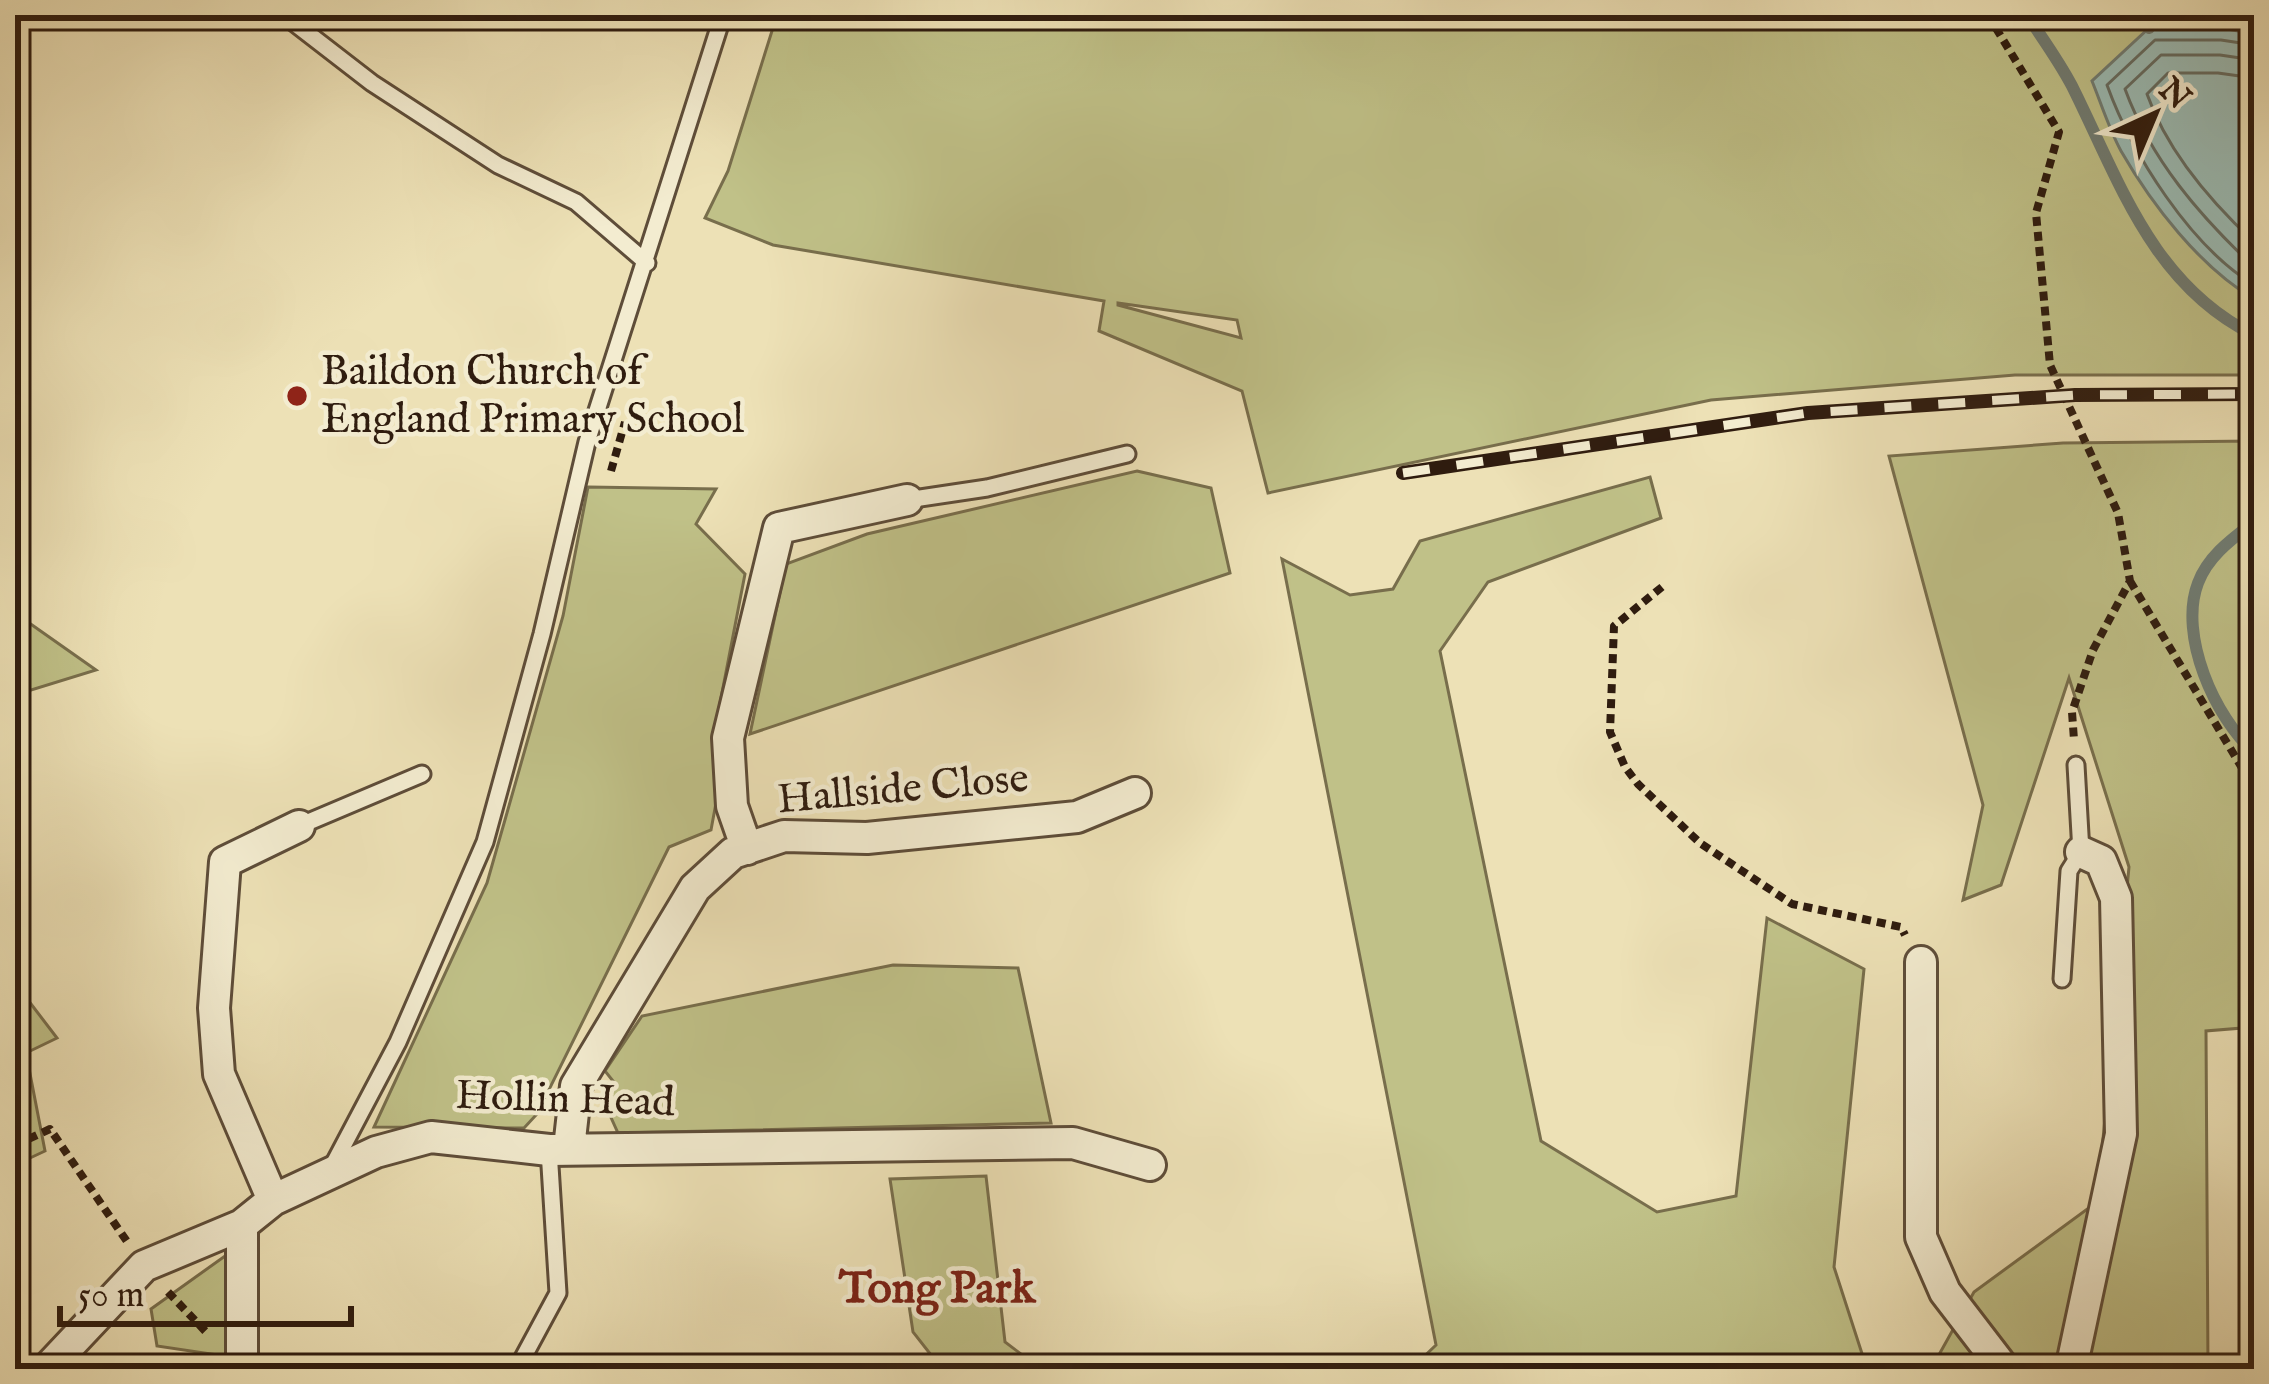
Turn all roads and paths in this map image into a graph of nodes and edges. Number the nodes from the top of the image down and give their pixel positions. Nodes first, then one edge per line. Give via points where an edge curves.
1 (284, 15) edge
2 (724, 15) edge
3 (1988, 15) edge
4 (647, 263) junction
5 (1127, 454) dead end
6 (907, 500) joint
7 (2130, 580) junction
8 (1662, 586) dead end
9 (2076, 766) joint
10 (422, 774) dead end
11 (2254, 788) edge
12 (1135, 793) dead end
13 (299, 826) joint
14 (747, 849) junction
15 (2081, 852) junction
16 (1922, 962) joint
17 (2062, 979) dead end
18 (50, 1129) dead end
19 (15, 1145) edge
20 (559, 1149) junction
21 (1150, 1165) dead end
22 (329, 1174) junction
23 (273, 1200) junction
24 (242, 1225) junction
25 (47, 1369) edge
26 (242, 1369) edge
27 (517, 1369) edge
28 (2004, 1369) edge
29 (2071, 1369) edge

1 - 4 lane via 498,165 576,202
2 - 4 lane
3 - 7 path via 2059,132 2036,213 2050,365 2118,513
4 - 22 lane via 587,442 485,842 398,1042
5 - 6 lane
6 - 14 street via 779,528 728,738 732,806
7 - 9 path via 2072,712
7 - 11 path
8 - 16 path via 1614,626 1610,733 1625,767 1700,843 1792,904 1901,926
9 - 15 lane
10 - 13 lane
12 - 14 street, Hallside Close via 1078,817 867,838 784,836
13 - 23 street via 225,862 214,1008 219,1074
14 - 20 street, Hallside Close via 695,888 576,1086
15 - 17 lane via 2069,871
15 - 29 street via 2101,861 2116,898 2121,1133
16 - 28 street via 1921,1237 1945,1292
18 - 19 path
20 - 21 street, Hollin Head via 1073,1143
20 - 22 street, Hollin Head via 431,1137
20 - 27 lane via 558,1293
22 - 23 street, Hollin Head
23 - 24 street, Hollin Head
24 - 25 street, Hollin Head via 144,1266
24 - 26 street

